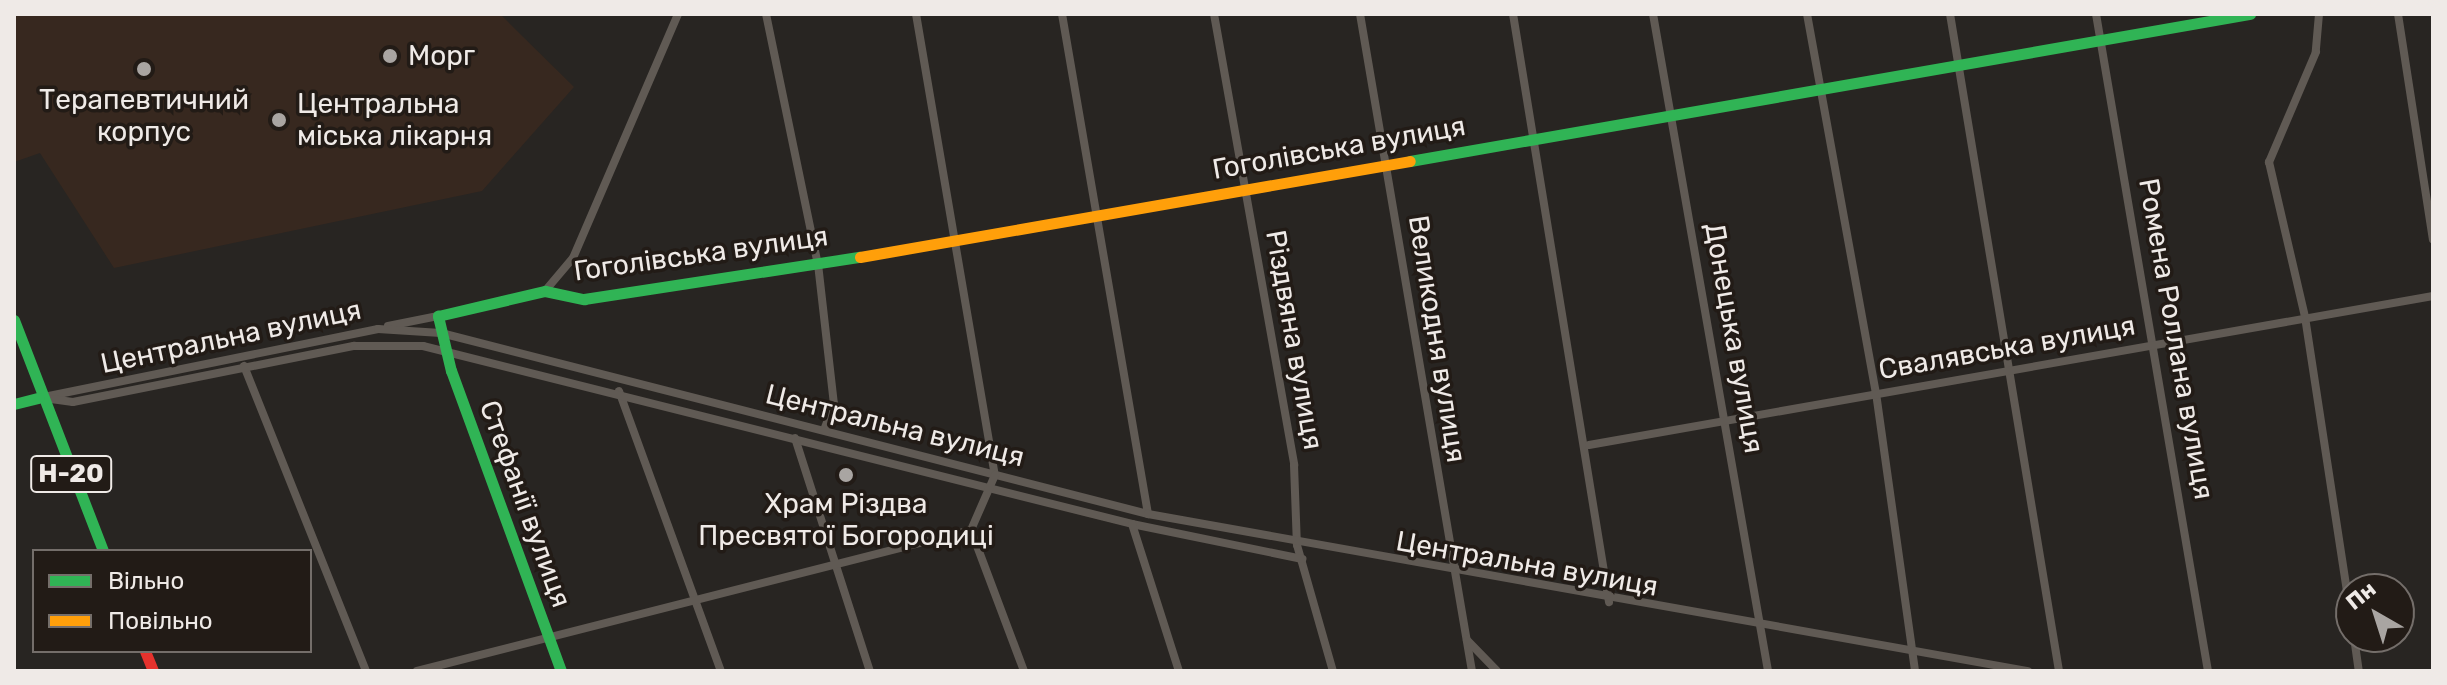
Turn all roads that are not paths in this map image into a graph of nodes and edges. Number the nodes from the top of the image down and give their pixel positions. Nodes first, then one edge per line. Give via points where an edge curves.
1 (678, 14) edge
2 (766, 14) edge
3 (916, 14) edge
4 (1062, 14) edge
5 (1214, 14) edge
6 (1360, 14) edge
7 (1513, 14) edge
8 (1653, 14) edge
9 (1807, 14) edge
10 (1950, 14) edge
11 (2096, 14) edge
12 (2250, 14) edge
13 (2319, 14) edge
14 (2398, 14) edge
15 (2101, 40) junction
16 (1959, 65) junction
17 (1820, 89) junction
18 (1670, 115) junction
19 (1536, 138) junction
20 (1386, 165) junction
21 (1245, 189) junction
22 (1095, 216) junction
23 (959, 239) junction
24 (2433, 239) edge
25 (818, 264) junction
26 (545, 291) junction
27 (2433, 296) edge
28 (438, 316) junction
29 (2305, 317) junction
30 (14, 320) edge
31 (378, 329) junction
32 (441, 333) junction
33 (2156, 344) junction
34 (449, 353) junction
35 (244, 366) junction
36 (2008, 371) junction
37 (619, 391) junction
38 (1876, 393) junction
39 (38, 398) junction
40 (14, 404) edge
41 (1728, 420) junction
42 (824, 430) junction
43 (795, 438) junction
44 (1589, 445) junction
45 (995, 475) junction
46 (986, 488) junction
47 (1148, 514) junction
48 (1132, 524) junction
49 (971, 530) junction
50 (1297, 545) junction
51 (102, 549) edge
52 (1302, 559) junction
53 (832, 569) junction
54 (1454, 573) junction
55 (2344, 573) edge
56 (694, 602) junction
57 (1609, 602) junction
58 (1761, 628) junction
59 (548, 637) junction
60 (1467, 639) junction
61 (1913, 651) junction
62 (366, 671) edge
63 (417, 671) edge
64 (561, 671) edge
65 (721, 671) edge
66 (870, 671) edge
67 (1024, 671) edge
68 (1179, 671) edge
69 (1333, 671) edge
70 (1472, 671) edge
71 (1497, 671) edge
72 (1768, 671) edge
73 (1915, 671) edge
74 (2028, 671) edge
75 (2059, 671) edge
76 (2208, 671) edge

1 - 26 street via 580,244
2 - 25 street
3 - 23 street
4 - 22 street
5 - 21 street, Різдвяна вулиця
6 - 20 street, Великодня вулиця
7 - 19 street
8 - 18 street, Донецька вулиця
9 - 17 street
10 - 16 street
11 - 15 street, Ромена Роллана вулиця
12 - 15 street, Гоголівська вулиця
13 - 29 street via 2316,52 2269,162
14 - 24 street
15 - 16 street, Гоголівська вулиця
15 - 33 street, Ромена Роллана вулиця
16 - 17 street, Гоголівська вулиця
16 - 36 street
17 - 18 street, Гоголівська вулиця
17 - 38 street
18 - 19 street, Гоголівська вулиця
18 - 41 street, Донецька вулиця
19 - 20 street, Гоголівська вулиця
19 - 44 street
20 - 21 street, Гоголівська вулиця
20 - 54 street, Великодня вулиця
21 - 22 street, Гоголівська вулиця
21 - 50 street, Різдвяна вулиця via 1294,465
22 - 23 street, Гоголівська вулиця
22 - 47 street
23 - 25 street, Гоголівська вулиця
23 - 45 street
25 - 26 street, Гоголівська вулиця via 584,299
25 - 42 street via 834,404
26 - 28 street, Гоголівська вулиця
27 - 29 street, Свалявська вулиця
28 - 31 street, Гоголівська вулиця
28 - 32 street
29 - 33 street, Свалявська вулиця
29 - 55 street
30 - 39 street, Н-20
31 - 32 street, Центральна вулиця
31 - 39 street, Центральна вулиця
32 - 34 street, Стефанії вулиця
32 - 42 street, Центральна вулиця
33 - 36 street, Свалявська вулиця
33 - 76 street, Ромена Роллана вулиця
34 - 35 street, Центральна вулиця via 354,346
34 - 37 street, Центральна вулиця
34 - 59 street, Стефанії вулиця
35 - 39 street, Центральна вулиця via 73,402
35 - 62 street
36 - 38 street, Свалявська вулиця
36 - 75 street
37 - 43 street, Центральна вулиця
37 - 56 street
38 - 41 street, Свалявська вулиця
38 - 61 street
39 - 40 street
39 - 51 street, Н-20
41 - 44 street, Свалявська вулиця
41 - 58 street, Донецька вулиця
42 - 45 street, Центральна вулиця
43 - 46 street, Центральна вулиця
43 - 53 street
44 - 57 street
45 - 46 street
45 - 47 street, Центральна вулиця
46 - 48 street, Центральна вулиця
46 - 49 street
47 - 50 street, Центральна вулиця
48 - 52 street, Центральна вулиця
48 - 68 street
49 - 53 street
49 - 67 street
50 - 52 street, Різдвяна вулиця
50 - 54 street, Центральна вулиця
52 - 69 street, Різдвяна вулиця
53 - 56 street
53 - 66 street
54 - 57 street, Центральна вулиця
54 - 60 street, Великодня вулиця
56 - 59 street
56 - 65 street
57 - 58 street, Центральна вулиця
58 - 61 street, Центральна вулиця
58 - 72 street, Донецька вулиця
59 - 63 street
59 - 64 street, Стефанії вулиця
60 - 70 street, Великодня вулиця
60 - 71 street
61 - 73 street
61 - 74 street, Центральна вулиця

